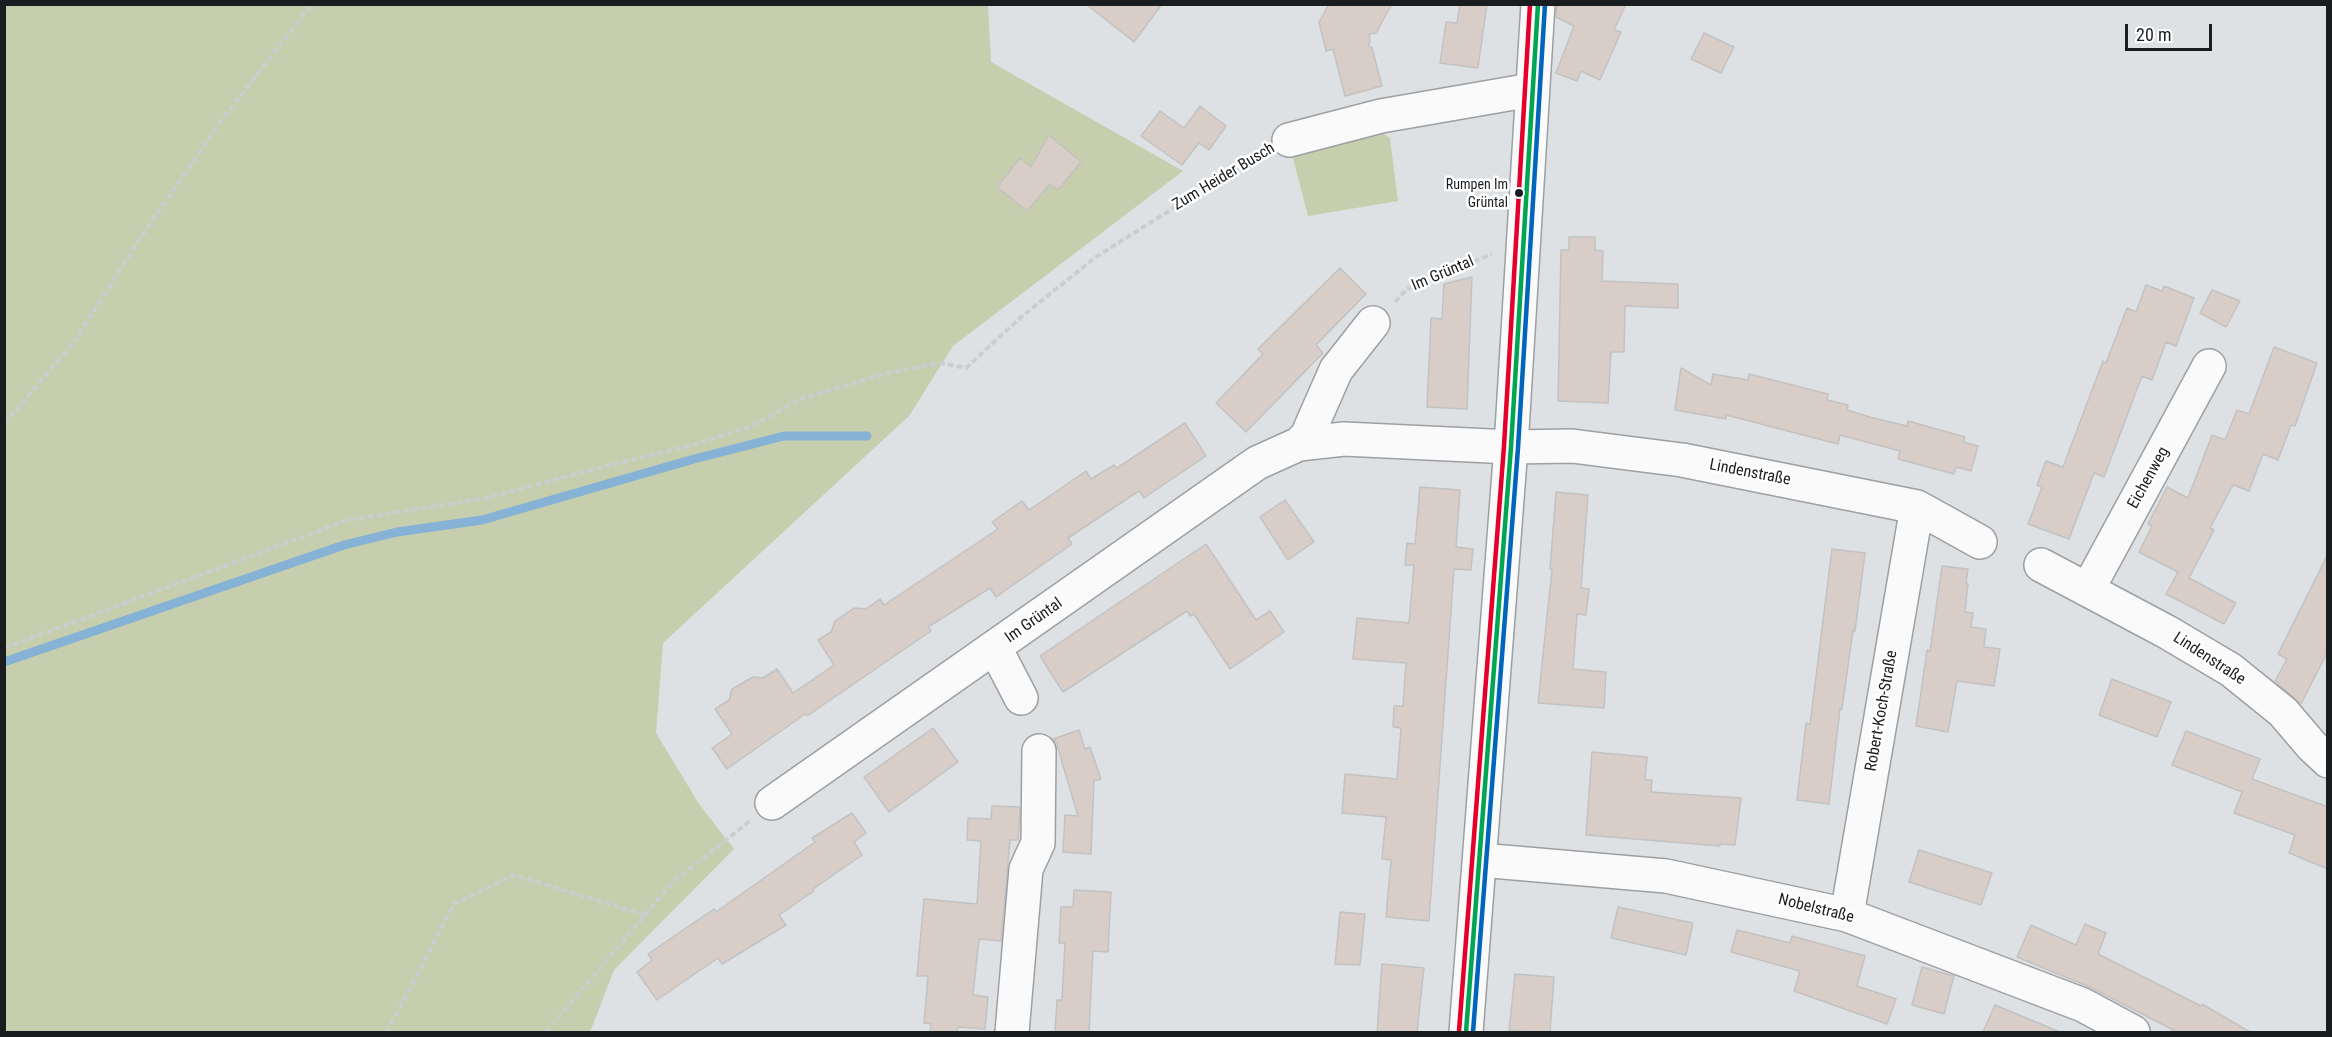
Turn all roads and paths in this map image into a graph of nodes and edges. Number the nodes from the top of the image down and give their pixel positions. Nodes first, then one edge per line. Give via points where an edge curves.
1 (312, 4) edge
2 (1538, 4) edge
3 (1531, 90) junction
4 (1289, 140) joint
5 (1525, 246) junction
6 (1373, 323) joint
7 (2209, 366) dead end
8 (4, 424) edge
9 (1299, 444) junction
10 (1511, 447) junction
11 (1917, 507) junction
12 (1980, 542) dead end
13 (2042, 565) dead end
14 (2088, 589) junction
15 (4, 648) edge
16 (995, 648) junction
17 (1021, 698) dead end
18 (2322, 743) edge
19 (1039, 751) dead end
20 (772, 803) joint
21 (1480, 860) junction
22 (645, 915) junction
23 (1847, 915) junction
24 (387, 1032) edge
25 (546, 1032) edge
26 (1012, 1032) edge
27 (1466, 1032) edge
28 (2133, 1032) edge

1 - 8 path via 221,121 74,342
2 - 3 street
3 - 4 street, Zum Heider Busch via 1381,117
3 - 5 street
4 - 15 path, Zum Heider Busch via 1249,158 1096,256 966,368 941,363 892,372 803,398 749,427 693,445 486,498 348,520
5 - 6 path, Im Grüntal via 1494,253 1407,289
5 - 10 street
6 - 9 street via 1336,370 1307,436
7 - 14 street, Eichenweg
9 - 10 street, Im Grüntal via 1344,439
9 - 16 street, Im Grüntal via 1257,463
10 - 11 street, Lindenstraße via 1572,446 1682,460
10 - 21 street
11 - 12 street, Lindenstraße
11 - 23 street, Robert-Koch-Straße
13 - 14 street, Lindenstraße
14 - 18 street, Lindenstraße via 2231,670
16 - 17 street
16 - 20 street, Im Grüntal
19 - 26 street via 1038,843 1026,869
20 - 22 path via 673,882
21 - 23 street, Nobelstraße via 1666,876
21 - 27 street
22 - 24 path via 514,875 454,904
22 - 25 path
23 - 28 street, Nobelstraße via 2083,1005

